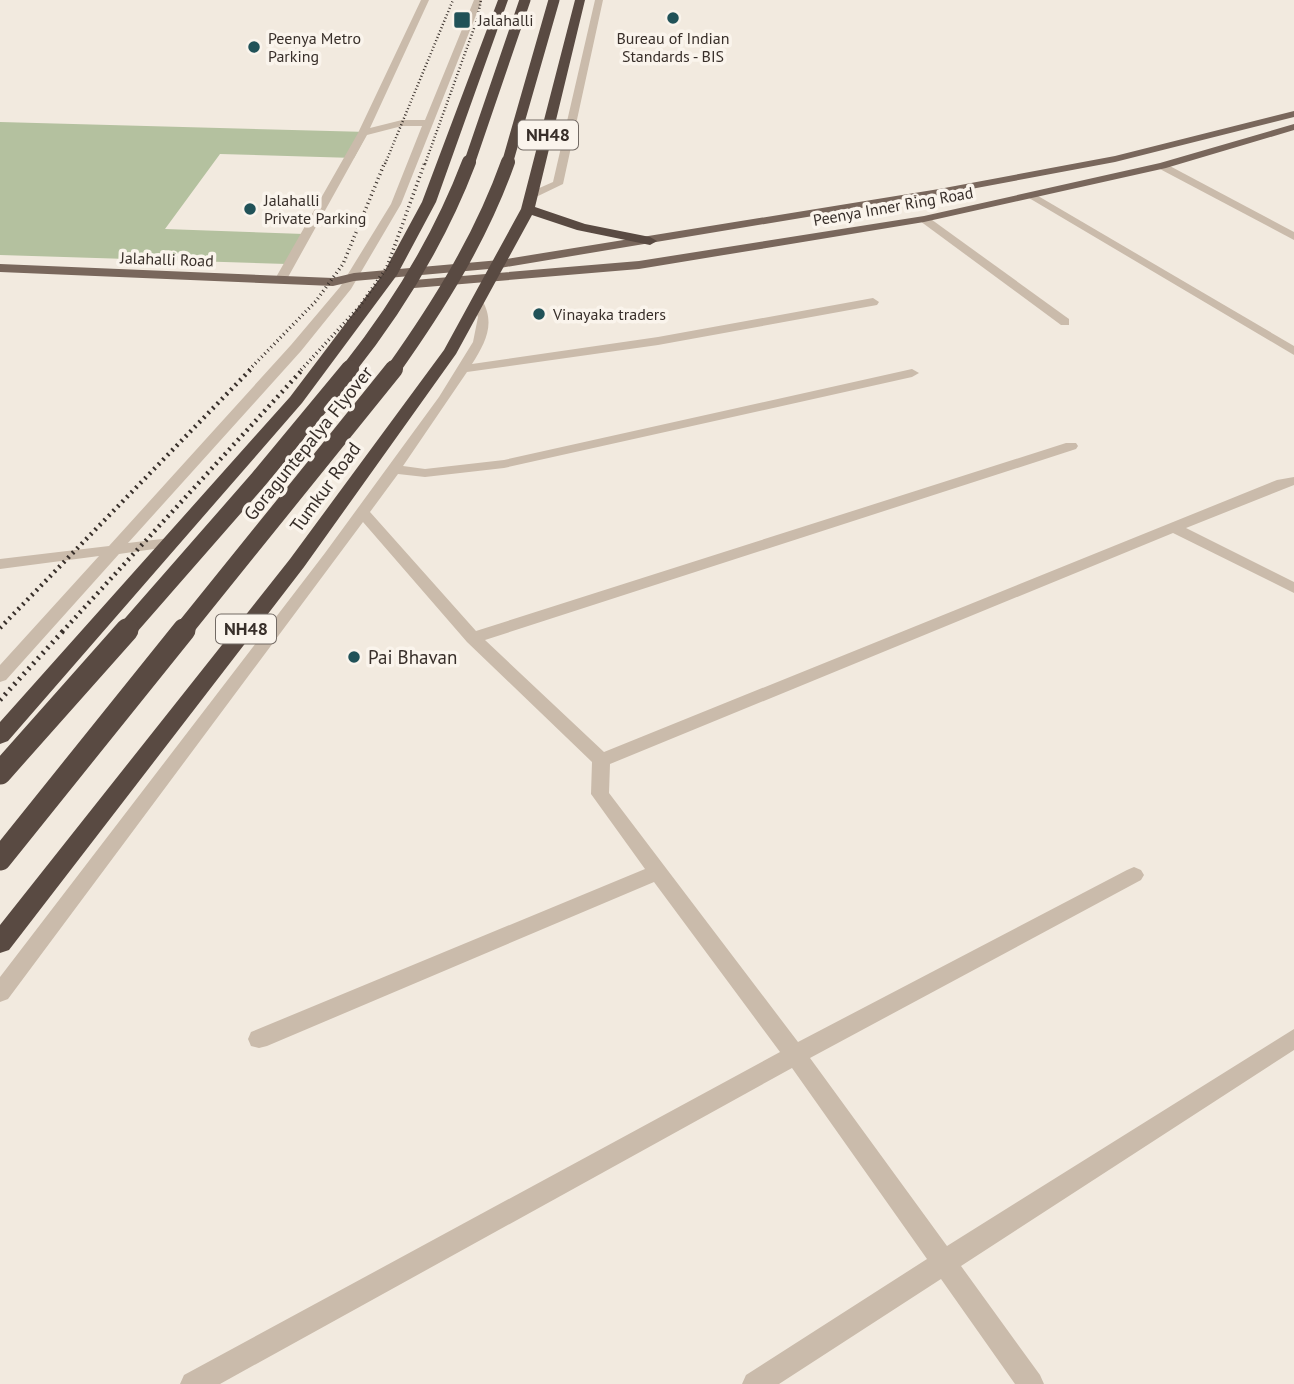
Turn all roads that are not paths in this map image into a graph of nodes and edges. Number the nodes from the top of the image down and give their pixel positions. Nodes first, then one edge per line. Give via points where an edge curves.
1 (425, 0) edge
2 (478, 0) edge
3 (503, 0) edge
4 (525, 0) edge
5 (554, 0) edge
6 (580, 0) edge
7 (599, 0) edge
8 (1294, 114) edge
9 (429, 123) junction
10 (1294, 127) edge
11 (363, 133) junction
12 (1163, 166) junction
13 (1033, 196) junction
14 (530, 202) junction
15 (924, 219) junction
16 (1294, 237) edge
17 (650, 240) junction
18 (500, 264) junction
19 (0, 268) edge
20 (354, 277) junction
21 (281, 279) junction
22 (491, 279) junction
23 (385, 281) junction
24 (333, 282) junction
25 (345, 289) junction
26 (873, 302) dead end
27 (478, 303) junction
28 (1065, 322) dead end
29 (1294, 351) edge
30 (463, 369) junction
31 (912, 373) dead end
32 (1071, 446) dead end
33 (393, 469) junction
34 (1294, 481) edge
35 (362, 512) junction
36 (1173, 527) junction
37 (170, 543) junction
38 (113, 551) junction
39 (0, 564) edge
40 (1294, 588) edge
41 (473, 638) junction
42 (0, 676) edge
43 (0, 736) edge
44 (601, 760) junction
45 (0, 773) edge
46 (0, 859) edge
47 (658, 872) junction
48 (1134, 875) dead end
49 (0, 943) edge
50 (0, 993) edge
51 (1294, 1038) edge
52 (259, 1039) dead end
53 (794, 1055) junction
54 (946, 1262) junction
55 (193, 1384) edge
56 (755, 1384) edge
57 (1031, 1384) edge

1 - 11 street
2 - 9 street
3 - 23 highway via 429,202
4 - 45 highway, Goraguntepalya Flyover, bridge via 456,197 381,327 326,401
5 - 46 highway, Goraguntepalya Flyover, bridge via 494,199 431,316 391,373
6 - 14 highway, Tumkur Road / NH48
7 - 14 street via 558,184
8 - 17 main road, Peenya Inner Ring Road via 1115,159
9 - 11 street via 402,123
9 - 20 street via 396,204
10 - 12 main road, Peenya Inner Ring Road
11 - 21 street
12 - 13 main road, Peenya Inner Ring Road
12 - 16 street
13 - 15 main road, Peenya Inner Ring Road
13 - 29 street
14 - 17 highway via 582,227
14 - 18 highway, Tumkur Road / NH48
15 - 22 main road, Peenya Inner Ring Road via 639,265
15 - 28 street
17 - 18 main road, Peenya Inner Ring Road
18 - 22 highway, Tumkur Road / NH48
18 - 23 main road, Peenya Inner Ring Road
19 - 21 main road, Jalahalli Road
20 - 23 main road
20 - 24 main road
20 - 25 street
21 - 24 main road, Jalahalli Road
22 - 23 main road, Peenya Inner Ring Road
22 - 27 highway, Tumkur Road / NH48
23 - 25 main road
23 - 37 highway via 296,400
24 - 25 main road
25 - 38 street
26 - 30 street via 658,341
27 - 30 street via 483,330
27 - 49 highway, Tumkur Road / NH48 via 429,383 297,563
30 - 33 street
31 - 33 street via 504,464 425,473
32 - 41 street
33 - 35 street
34 - 36 street
35 - 41 street
35 - 50 street
36 - 40 street
36 - 44 street
37 - 38 street
37 - 43 highway
38 - 39 street
38 - 42 street
41 - 44 street
44 - 47 street via 600,794
47 - 52 street
47 - 53 street
48 - 53 street
51 - 54 street
53 - 54 street
53 - 55 street
54 - 56 street
54 - 57 street

